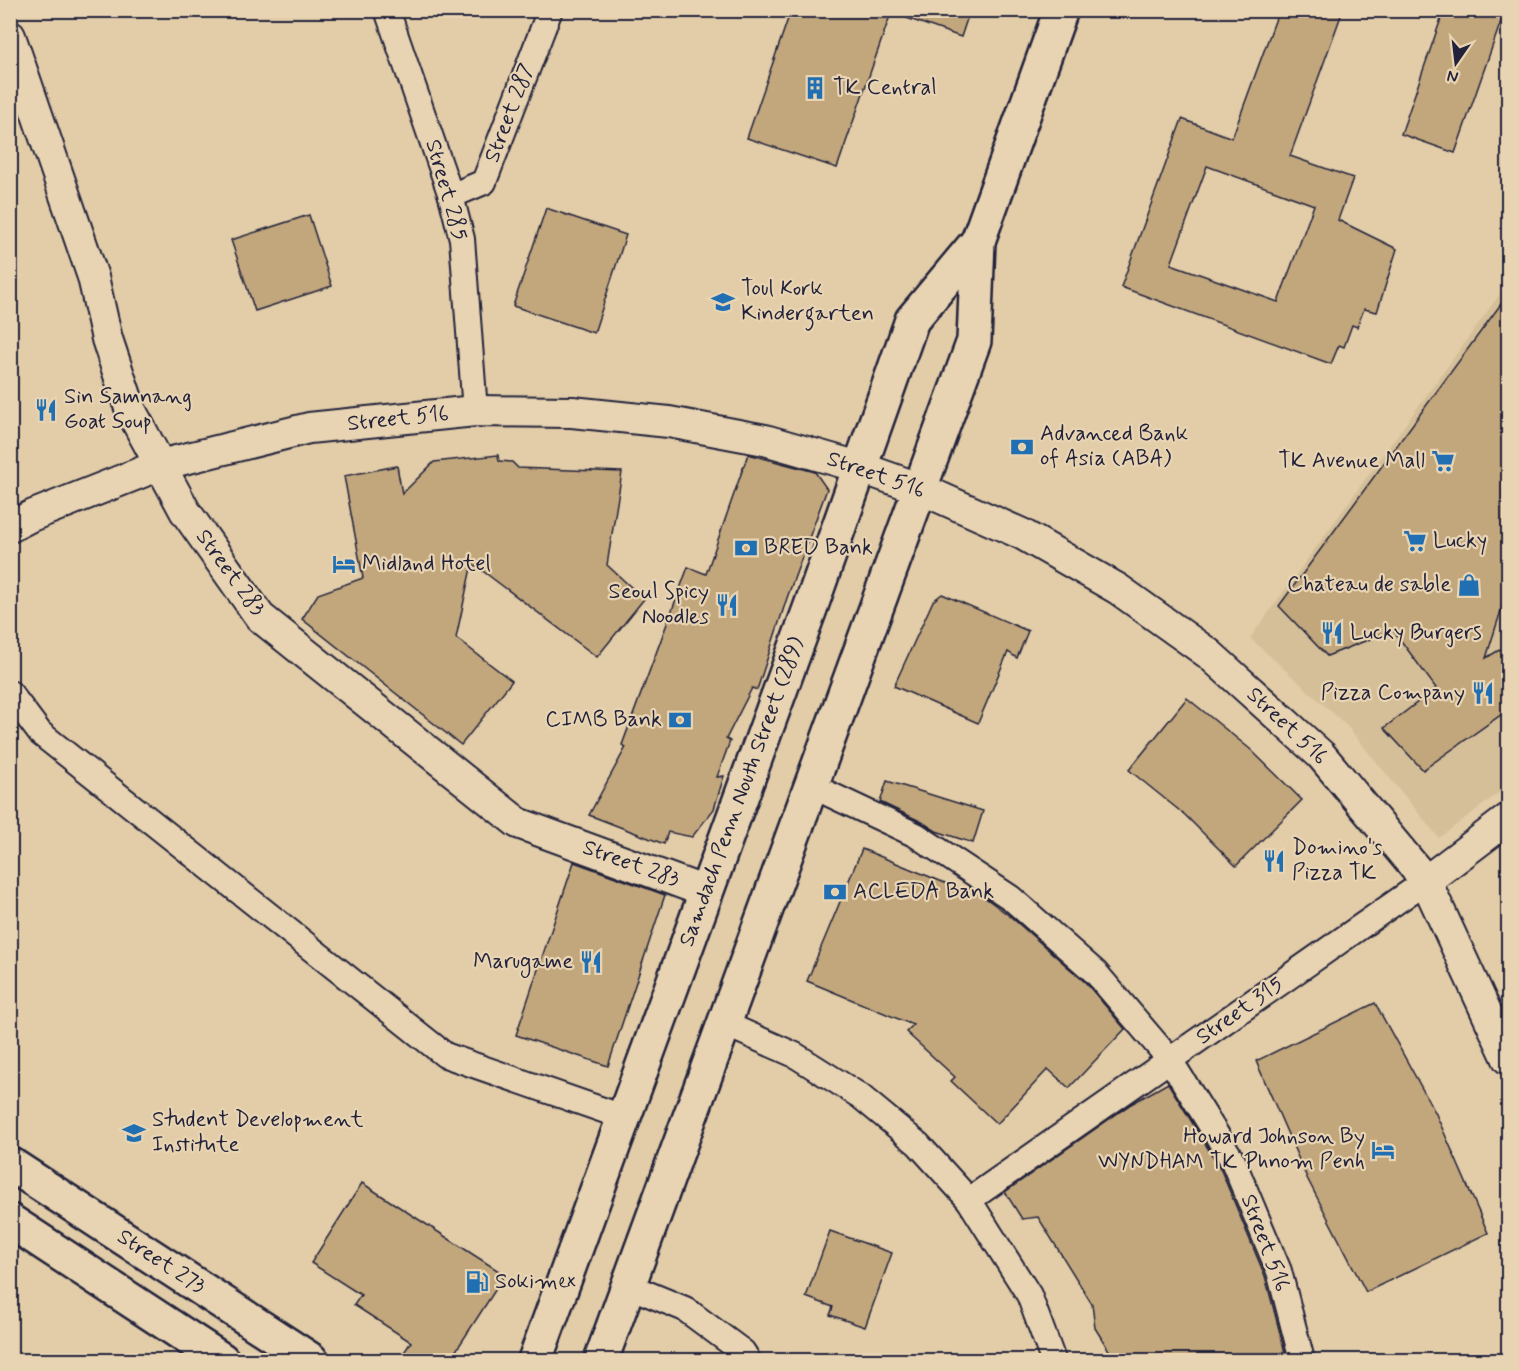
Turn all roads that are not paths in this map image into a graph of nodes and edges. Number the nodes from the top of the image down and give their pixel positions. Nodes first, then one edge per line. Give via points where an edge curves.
1 (387, 10) edge
2 (550, 10) edge
3 (1061, 10) edge
4 (10, 36) edge
5 (451, 196) junction
6 (978, 241) junction
7 (474, 411) junction
8 (160, 465) junction
9 (860, 467) junction
10 (921, 489) junction
11 (10, 527) edge
12 (10, 693) edge
13 (812, 786) junction
14 (1509, 819) edge
15 (1426, 881) junction
16 (706, 892) junction
17 (725, 1024) junction
18 (1509, 1059) edge
19 (1170, 1060) junction
20 (623, 1117) junction
21 (10, 1164) edge
22 (969, 1200) junction
23 (10, 1221) edge
24 (629, 1286) junction
25 (222, 1360) edge
26 (311, 1360) edge
27 (534, 1360) edge
28 (601, 1360) edge
29 (748, 1360) edge
30 (1053, 1360) edge
31 (1302, 1360) edge

1 - 5 street, Street 285
2 - 5 street, Street 287 via 484,182
3 - 6 main road, Samdach Penn Nouth Street (289)
4 - 8 street, Street 283 via 93,277 107,339 131,411
5 - 7 street, Street 285 via 462,239
6 - 9 main road, Samdach Penn Nouth Street (289) via 912,320
6 - 10 main road, Samdach Penn Nouth Street (289) via 974,341
7 - 8 street, Street 516 via 309,428
7 - 9 street, Street 516 via 572,412 669,422 765,440
8 - 11 street, Street 516
8 - 16 street, Street 283 via 185,511 260,617 518,823
9 - 10 street, Street 516
9 - 16 main road, Samdach Penn Nouth Street (289)
10 - 13 main road, Samdach Penn Nouth Street (289)
10 - 15 street, Street 516 via 1022,534 1118,589 1209,654 1321,755
12 - 20 street via 40,734 445,1055
13 - 17 main road, Samdach Penn Nouth Street (289)
13 - 19 street, Street 516 via 916,835 1011,898 1096,973
14 - 15 street, Street 315
15 - 18 street, Street 516
15 - 19 street, Street 315
16 - 20 main road, Samdach Penn Nouth Street (289)
17 - 22 street via 795,1056 860,1096 918,1144
17 - 24 main road, Samdach Penn Nouth Street (289)
19 - 22 street, Street 315
19 - 31 street, Street 516 via 1233,1161 1279,1271
20 - 27 main road, Samdach Penn Nouth Street (289)
21 - 26 main road, Street 273
22 - 30 street via 1029,1294
23 - 25 main road
24 - 28 main road, Samdach Penn Nouth Street (289)
24 - 29 street via 685,1309 743,1352

